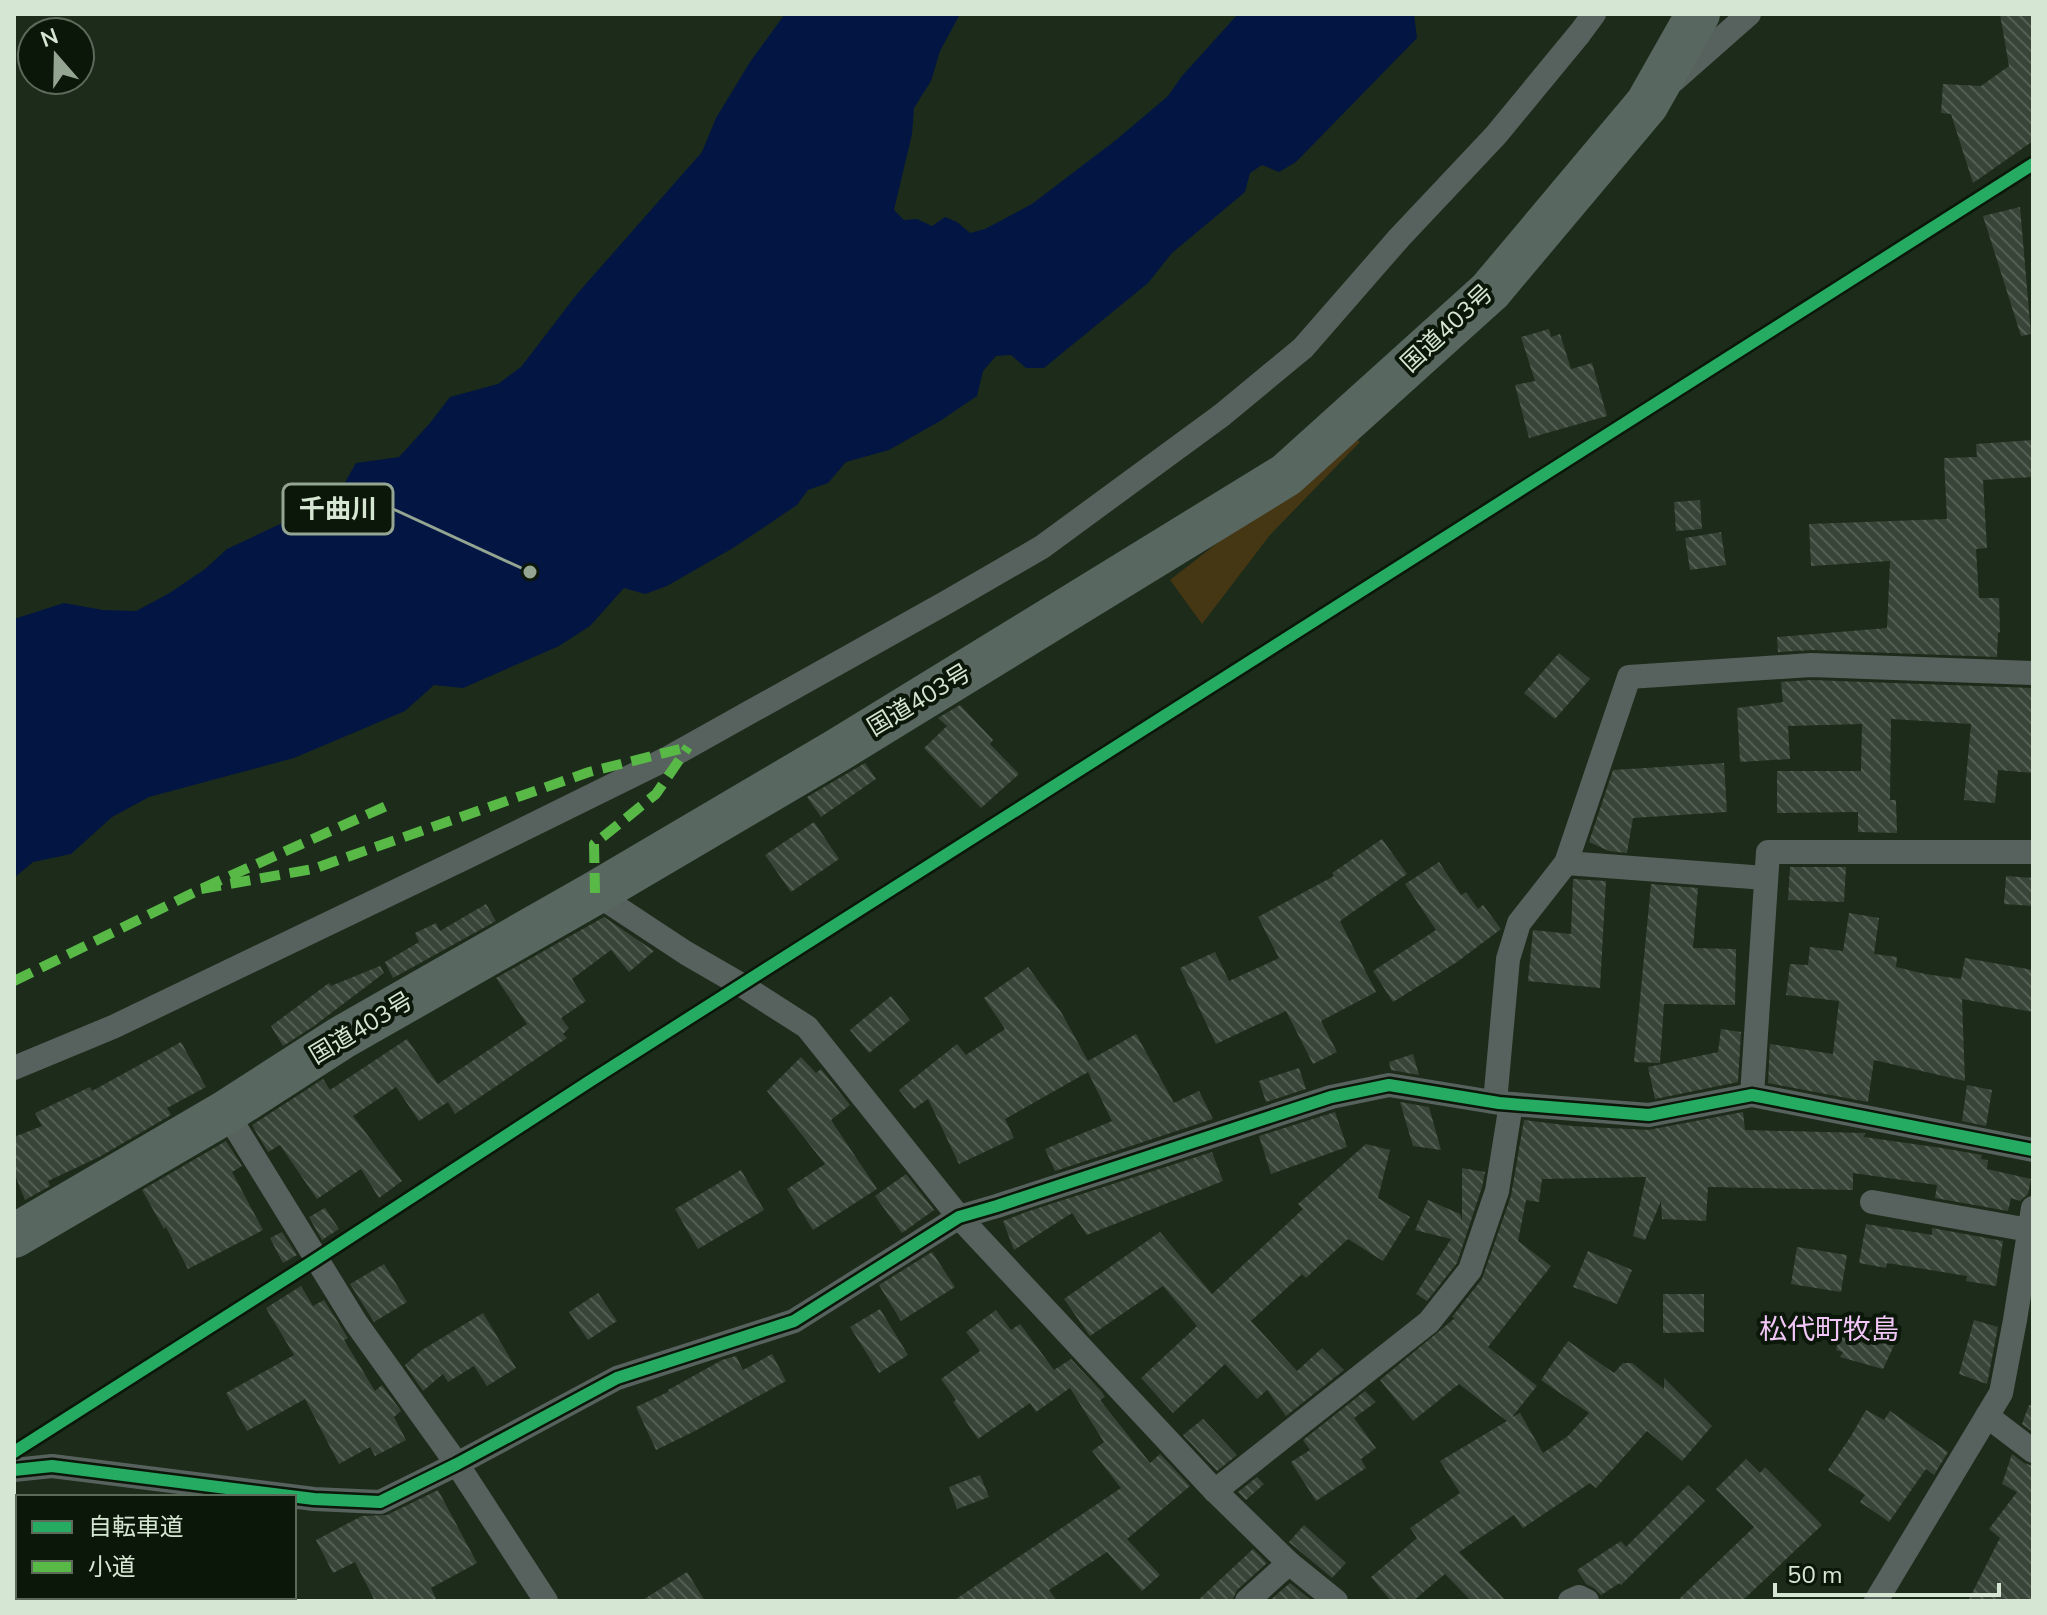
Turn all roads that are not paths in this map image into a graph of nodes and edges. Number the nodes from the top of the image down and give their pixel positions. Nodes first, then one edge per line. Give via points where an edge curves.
1 (1594, 14) edge
2 (1698, 14) edge
3 (1749, 14) edge
4 (1647, 104) junction
5 (2033, 673) edge
6 (2033, 852) edge
7 (1566, 863) junction
8 (1765, 878) junction
9 (595, 893) junction
10 (14, 1068) edge
11 (1752, 1095) junction
12 (1503, 1103) junction
13 (226, 1112) junction
14 (2033, 1150) edge
15 (1872, 1202) dead end
16 (959, 1217) junction
17 (2031, 1219) edge
18 (14, 1236) edge
19 (1987, 1416) junction
20 (2033, 1451) edge
21 (457, 1464) junction
22 (14, 1470) edge
23 (1215, 1491) junction
24 (282, 1495) edge
25 (296, 1497) edge
26 (1289, 1563) junction
27 (546, 1601) edge
28 (1247, 1601) edge
29 (1336, 1601) edge
30 (1570, 1601) edge
31 (1587, 1601) edge
32 (1876, 1601) edge

1 - 10 street via 1496,135 1303,348 1222,415 1042,547 668,758 113,1027
2 - 4 highway, 国道403号
3 - 4 street
4 - 9 highway, 国道403号 via 1490,291 1286,475
5 - 7 street via 1811,665 1629,677
6 - 8 street via 1768,852
7 - 8 street
7 - 12 street via 1519,923 1511,947
8 - 11 street
9 - 13 highway, 国道403号 via 341,1038
9 - 16 street via 807,1027
11 - 12 street via 1649,1115
11 - 14 street
12 - 16 street via 1389,1085 1331,1097
12 - 23 street via 1497,1191 1470,1270 1429,1322
13 - 18 highway, 国道403号
13 - 21 street via 356,1323
15 - 17 street
16 - 21 street via 794,1321 617,1378
16 - 23 street
17 - 19 street via 2001,1393
19 - 20 street
19 - 32 street
21 - 25 street via 380,1502
21 - 27 street
22 - 24 street via 52,1466
23 - 26 street
26 - 28 street
26 - 29 street
30 - 31 street

